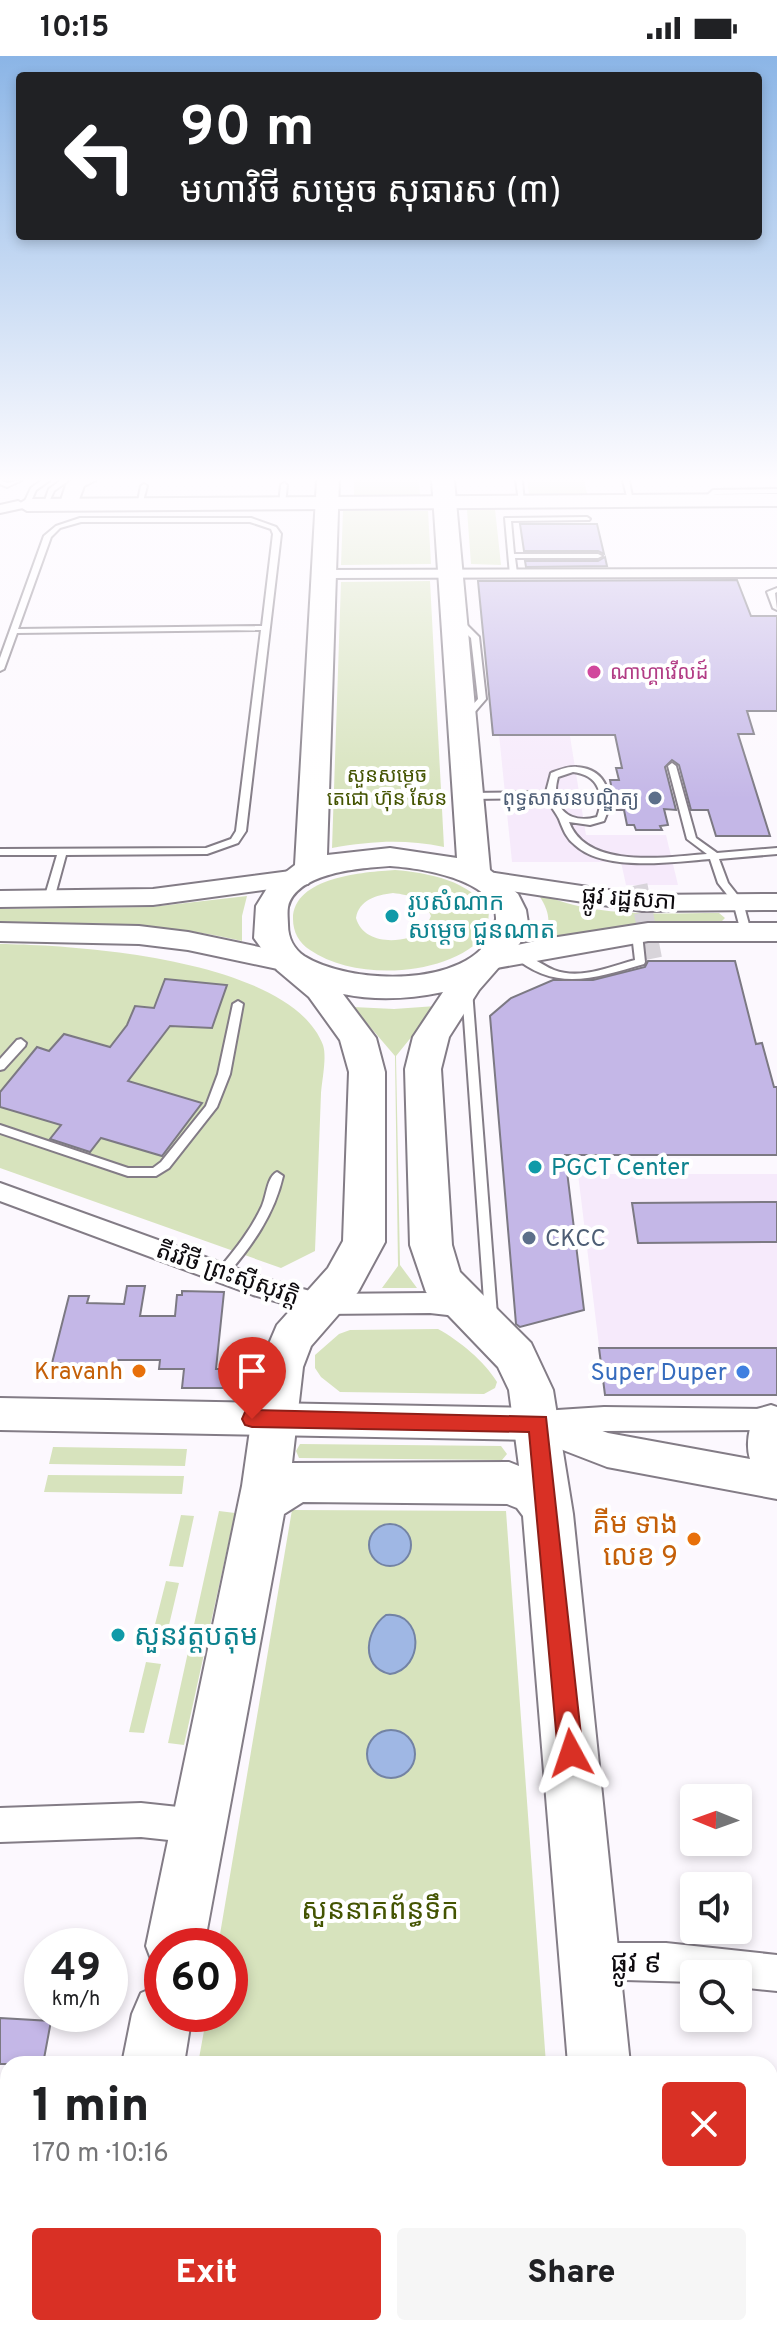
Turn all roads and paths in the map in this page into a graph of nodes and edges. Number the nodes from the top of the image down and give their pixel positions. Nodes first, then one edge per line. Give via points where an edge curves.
1 (30, 586) edge
2 (270, 586) edge
3 (323, 586) edge
4 (452, 586) edge
5 (777, 590) edge
6 (777, 606) edge
7 (265, 628) junction
8 (14, 631) junction
9 (0, 669) edge
10 (672, 766) dead end
11 (550, 795) junction
12 (468, 796) junction
13 (563, 818) junction
14 (777, 851) edge
15 (0, 852) edge
16 (62, 852) junction
17 (713, 854) junction
18 (304, 875) junction
19 (478, 876) junction
20 (0, 899) edge
21 (49, 899) junction
22 (738, 902) junction
23 (777, 902) edge
24 (0, 932) edge
25 (746, 932) junction
26 (777, 932) edge
27 (294, 967) junction
28 (488, 967) junction
29 (238, 1004) dead end
30 (21, 1043) dead end
31 (0, 1066) edge
32 (0, 1129) edge
33 (277, 1176) dead end
34 (0, 1192) edge
35 (222, 1273) junction
36 (321, 1304) junction
37 (478, 1318) junction
38 (0, 1414) edge
39 (274, 1419) junction
40 (774, 1421) edge
41 (538, 1424) junction
42 (777, 1481) edge
43 (262, 1506) junction
44 (549, 1514) junction
45 (0, 1825) edge
46 (197, 1826) junction
47 (178, 1928) edge
48 (590, 1961) junction
49 (777, 1973) edge
50 (159, 2032) edge
51 (154, 2056) edge
52 (598, 2056) edge

1 - 8 lane
2 - 7 lane
3 - 18 main road
4 - 12 main road
5 - 6 lane via 771,592
7 - 8 lane
7 - 16 lane via 241,831 235,841 207,851
8 - 9 lane
10 - 17 lane via 692,839
11 - 12 lane
11 - 13 lane
11 - 13 lane via 554,775 565,770 581,769 600,780 607,794 601,819 581,824
12 - 19 main road
13 - 17 lane via 567,834 591,853 635,860
14 - 17 lane
15 - 16 lane
16 - 21 lane
17 - 22 lane via 723,883
18 - 19 main road via 352,859 390,857 433,862
18 - 21 street via 153,897
18 - 27 main road via 273,903 269,918 270,932
19 - 22 street, ផ្លូវ រដ្ឋសភា via 642,903
19 - 28 main road via 507,902 512,917
20 - 21 street
22 - 23 street, ផ្លូវ រដ្ឋសភា
22 - 25 lane
24 - 27 street via 139,935 188,941
25 - 26 street, ផ្លូវ រដ្ឋសភា
25 - 28 street, ផ្លូវ រដ្ឋសភា via 637,934
27 - 28 main road via 345,984 394,987 449,981
27 - 36 main road via 321,989 358,1038 367,1072 364,1242
28 - 37 main road via 431,1037 423,1069 433,1254 441,1280
29 - 32 lane via 224,1074 211,1107 156,1172 128,1172
30 - 31 lane
33 - 35 lane via 264,1217
34 - 35 street, តីរវិថី ព្រះស៊ីសុវត្តិ
35 - 36 street, តីរវិថី ព្រះស៊ីសុវត្តិ
36 - 37 street, តីរវិថី ព្រះស៊ីសុវត្តិ via 430,1303
36 - 39 main road via 292,1337 281,1367
37 - 41 main road via 515,1356 531,1390
38 - 39 street
39 - 41 street
39 - 43 main road
40 - 41 street via 604,1419
40 - 42 street via 767,1450
41 - 42 street via 607,1450
41 - 44 main road
43 - 44 main road via 274,1490 303,1481 509,1483 534,1493
43 - 46 main road
44 - 48 main road
45 - 46 street via 141,1820
46 - 47 main road
48 - 49 street, ផ្លូវ ៩ via 666,1961
48 - 52 main road
50 - 51 main road

